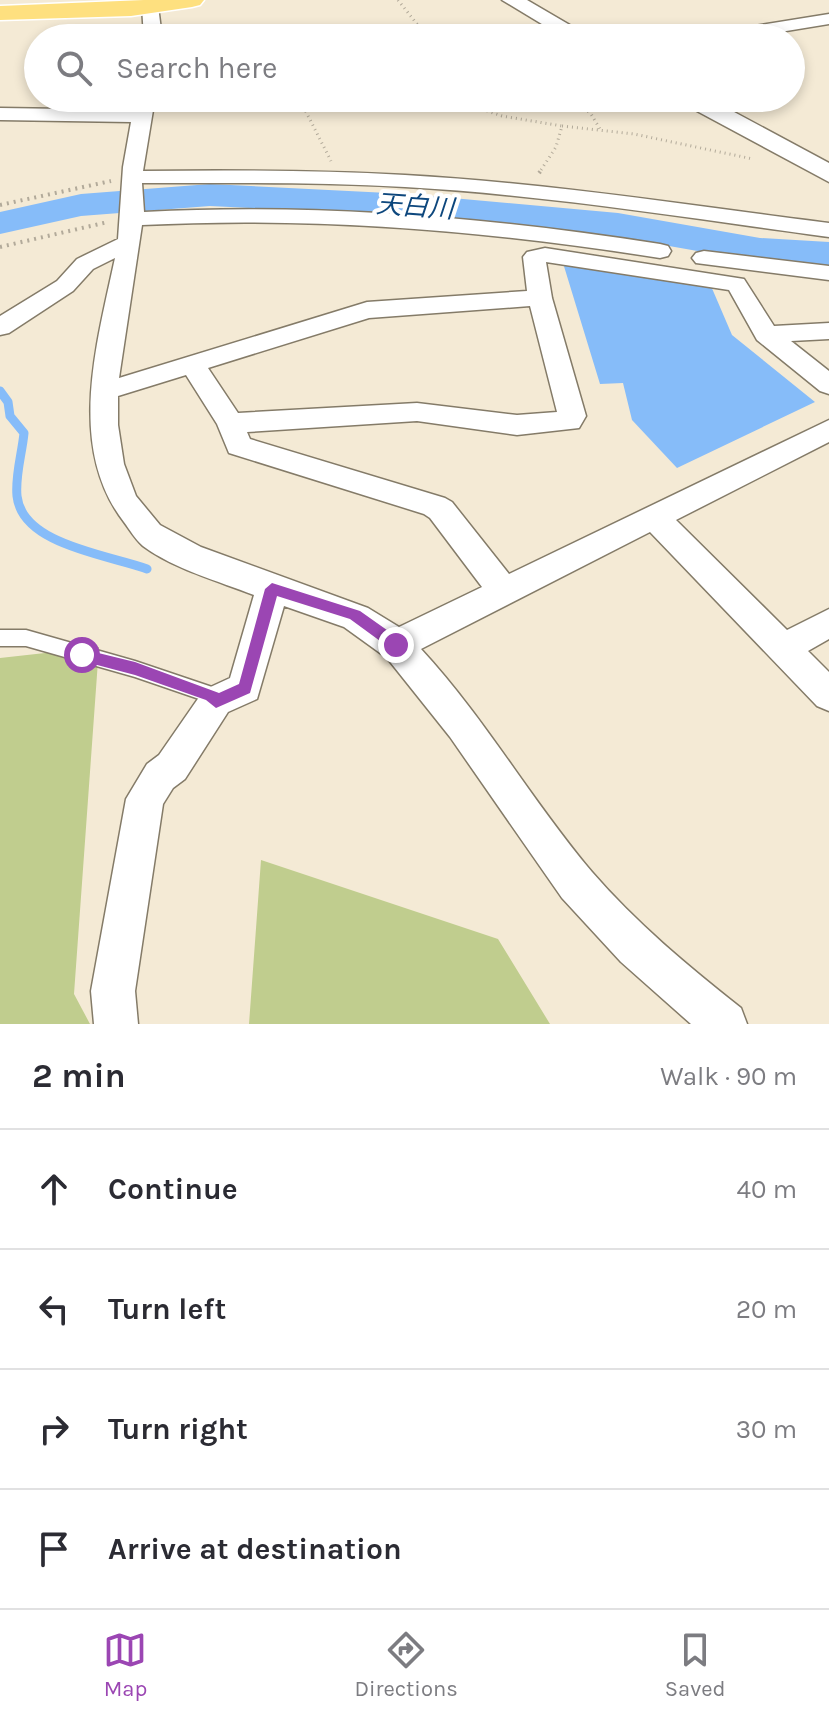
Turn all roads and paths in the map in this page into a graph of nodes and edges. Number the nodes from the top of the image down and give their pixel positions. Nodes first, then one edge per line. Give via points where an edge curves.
1 (192, 0) edge
2 (398, 0) edge
3 (512, 0) edge
4 (87, 6) edge
5 (150, 6) junction
6 (0, 13) edge
7 (829, 19) edge
8 (152, 24) edge
9 (417, 24) edge
10 (556, 24) edge
11 (798, 24) edge
12 (41, 112) edge
13 (143, 112) edge
14 (307, 112) edge
15 (490, 112) edge
16 (589, 112) edge
17 (716, 112) edge
18 (0, 114) edge
19 (562, 126) junction
20 (600, 129) junction
21 (760, 160) dead end
22 (829, 174) edge
23 (132, 177) junction
24 (336, 177) junction
25 (530, 192) junction
26 (0, 205) edge
27 (829, 230) edge
28 (130, 231) junction
29 (0, 247) edge
30 (829, 273) edge
31 (540, 298) junction
32 (0, 327) edge
33 (829, 331) edge
34 (766, 334) junction
35 (194, 366) junction
36 (829, 385) edge
37 (105, 391) junction
38 (230, 423) junction
39 (829, 430) edge
40 (653, 516) junction
41 (272, 589) junction
42 (503, 590) junction
43 (829, 623) edge
44 (0, 638) edge
45 (396, 645) junction
46 (784, 648) junction
47 (829, 695) edge
48 (216, 701) junction
49 (116, 1024) edge
50 (725, 1024) edge

1 - 5 main road
2 - 9 path
3 - 10 street
4 - 5 main road
4 - 6 main road
5 - 8 street
7 - 11 street
12 - 18 street
13 - 23 street
14 - 24 path
15 - 19 path
16 - 20 path
17 - 22 street
19 - 20 path
19 - 25 path
20 - 21 path
23 - 24 street
23 - 26 path
23 - 28 street
24 - 25 street
25 - 27 street
28 - 29 path via 66,230
28 - 30 street via 262,214 378,218 537,232 756,267
28 - 32 street via 65,286
28 - 37 street
31 - 34 street via 534,262 545,255 730,281 741,288
31 - 35 street via 379,307
31 - 38 street via 572,416 563,423 517,425 417,412
33 - 34 street
34 - 36 street
35 - 37 street
35 - 38 street
37 - 41 street via 111,469 120,493 150,534
38 - 42 street via 244,449 441,510
39 - 40 street
40 - 42 street
40 - 46 street
41 - 45 street via 355,615
41 - 48 street via 245,688
42 - 45 street
43 - 46 street
44 - 48 lane via 26,638 135,669
45 - 50 street via 444,698 592,902 651,964
46 - 47 street
48 - 49 street via 145,799 113,991

